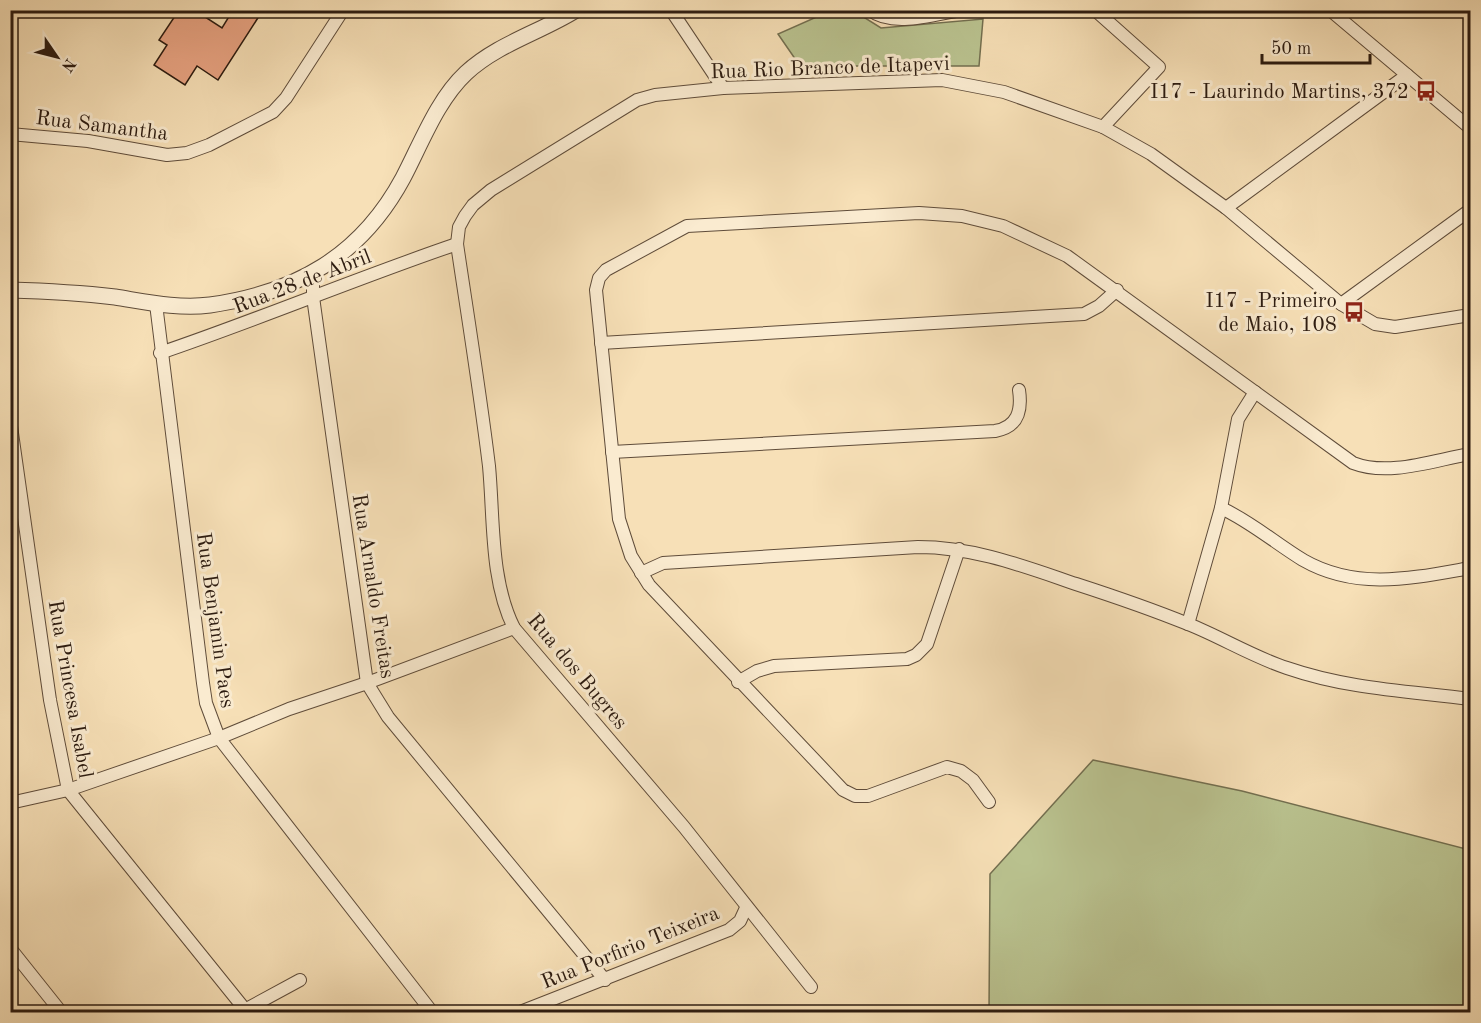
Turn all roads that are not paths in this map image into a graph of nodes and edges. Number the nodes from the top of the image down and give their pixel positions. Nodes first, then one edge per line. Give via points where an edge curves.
1 (342, 10) edge
2 (576, 10) edge
3 (671, 10) edge
4 (870, 10) edge
5 (962, 10) edge
6 (1095, 10) edge
7 (1330, 10) edge
8 (1407, 75) junction
9 (723, 88) junction
10 (1103, 127) junction
11 (1470, 128) edge
12 (10, 134) edge
13 (1226, 208) junction
14 (1470, 210) edge
15 (457, 244) junction
16 (313, 274) junction
17 (10, 290) edge
18 (1117, 290) junction
19 (313, 297) junction
20 (156, 304) junction
21 (1341, 304) junction
22 (1470, 315) edge
23 (601, 343) junction
24 (160, 353) junction
25 (1019, 390) dead end
26 (1255, 392) junction
27 (11, 422) edge
28 (612, 452) junction
29 (1470, 454) edge
30 (1221, 508) junction
31 (959, 549) junction
32 (1470, 568) edge
33 (641, 573) junction
34 (1188, 624) junction
35 (514, 628) junction
36 (738, 682) junction
37 (367, 683) junction
38 (1470, 699) edge
39 (219, 738) junction
40 (68, 790) junction
41 (989, 802) dead end
42 (10, 803) edge
43 (746, 908) junction
44 (10, 948) edge
45 (300, 980) dead end
46 (605, 980) junction
47 (811, 987) dead end
48 (61, 1012) edge
49 (245, 1012) edge
50 (432, 1012) edge
51 (520, 1012) edge

1 - 12 street, Rua Samantha via 273,112 209,145 167,155 88,141
2 - 16 street via 504,47 464,74 444,101 384,209 367,231
3 - 9 street
4 - 5 street via 889,18 908,18
6 - 10 street via 1159,67
7 - 8 street
8 - 11 street
8 - 13 street
9 - 10 street, Rua Rio Branco de Itapevi via 942,80 1004,92
9 - 15 street, Rua Rio Branco de Itapevi via 655,95 620,110 482,197 459,227
10 - 13 street, Rua Rio Branco de Itapevi via 1151,154
13 - 21 street, Rua Rio Branco de Itapevi
14 - 21 street
15 - 19 street, Rua 28 de Abril
15 - 35 street, Rua dos Bugres via 489,465 498,568
16 - 19 street, Rua Arnaldo Freitas
16 - 20 street via 210,305
17 - 20 street
18 - 23 street via 1084,314
18 - 23 street via 1046,244 1004,226 962,216 919,213 687,226 602,274 596,290
18 - 26 street
19 - 24 street, Rua 28 de Abril
19 - 37 street, Rua Arnaldo Freitas
20 - 24 street, Rua Benjamin Paes
21 - 22 street, Rua Rio Branco de Itapevi via 1375,324 1395,327
23 - 28 street
24 - 39 street, Rua Benjamin Paes via 206,704
25 - 28 street via 1019,413 1011,424 996,431
26 - 29 street via 1344,457 1363,466 1387,468
26 - 30 street via 1238,419
27 - 40 street, Rua Princesa Isabel via 50,700
28 - 33 street via 619,519
30 - 32 street via 1306,561 1339,575 1390,581
30 - 34 street
31 - 33 street via 918,547 663,563
31 - 34 street via 999,557
31 - 36 street via 927,644 916,655 907,659 774,666
33 - 36 street
34 - 38 street via 1314,677 1375,690
35 - 37 street
35 - 43 street, Rua dos Bugres via 684,827
36 - 41 street via 849,794 868,796 947,767 973,780
37 - 39 street via 288,709
37 - 46 street, Rua Arnaldo Freitas via 388,717
39 - 40 street
39 - 50 street, Rua Benjamin Paes
40 - 42 street
40 - 49 street, Rua Princesa Isabel
43 - 46 street, Rua Porfirio Teixeira via 740,921 729,930
43 - 47 street, Rua dos Bugres
44 - 48 street
45 - 49 street
46 - 51 street, Rua Porfirio Teixeira

